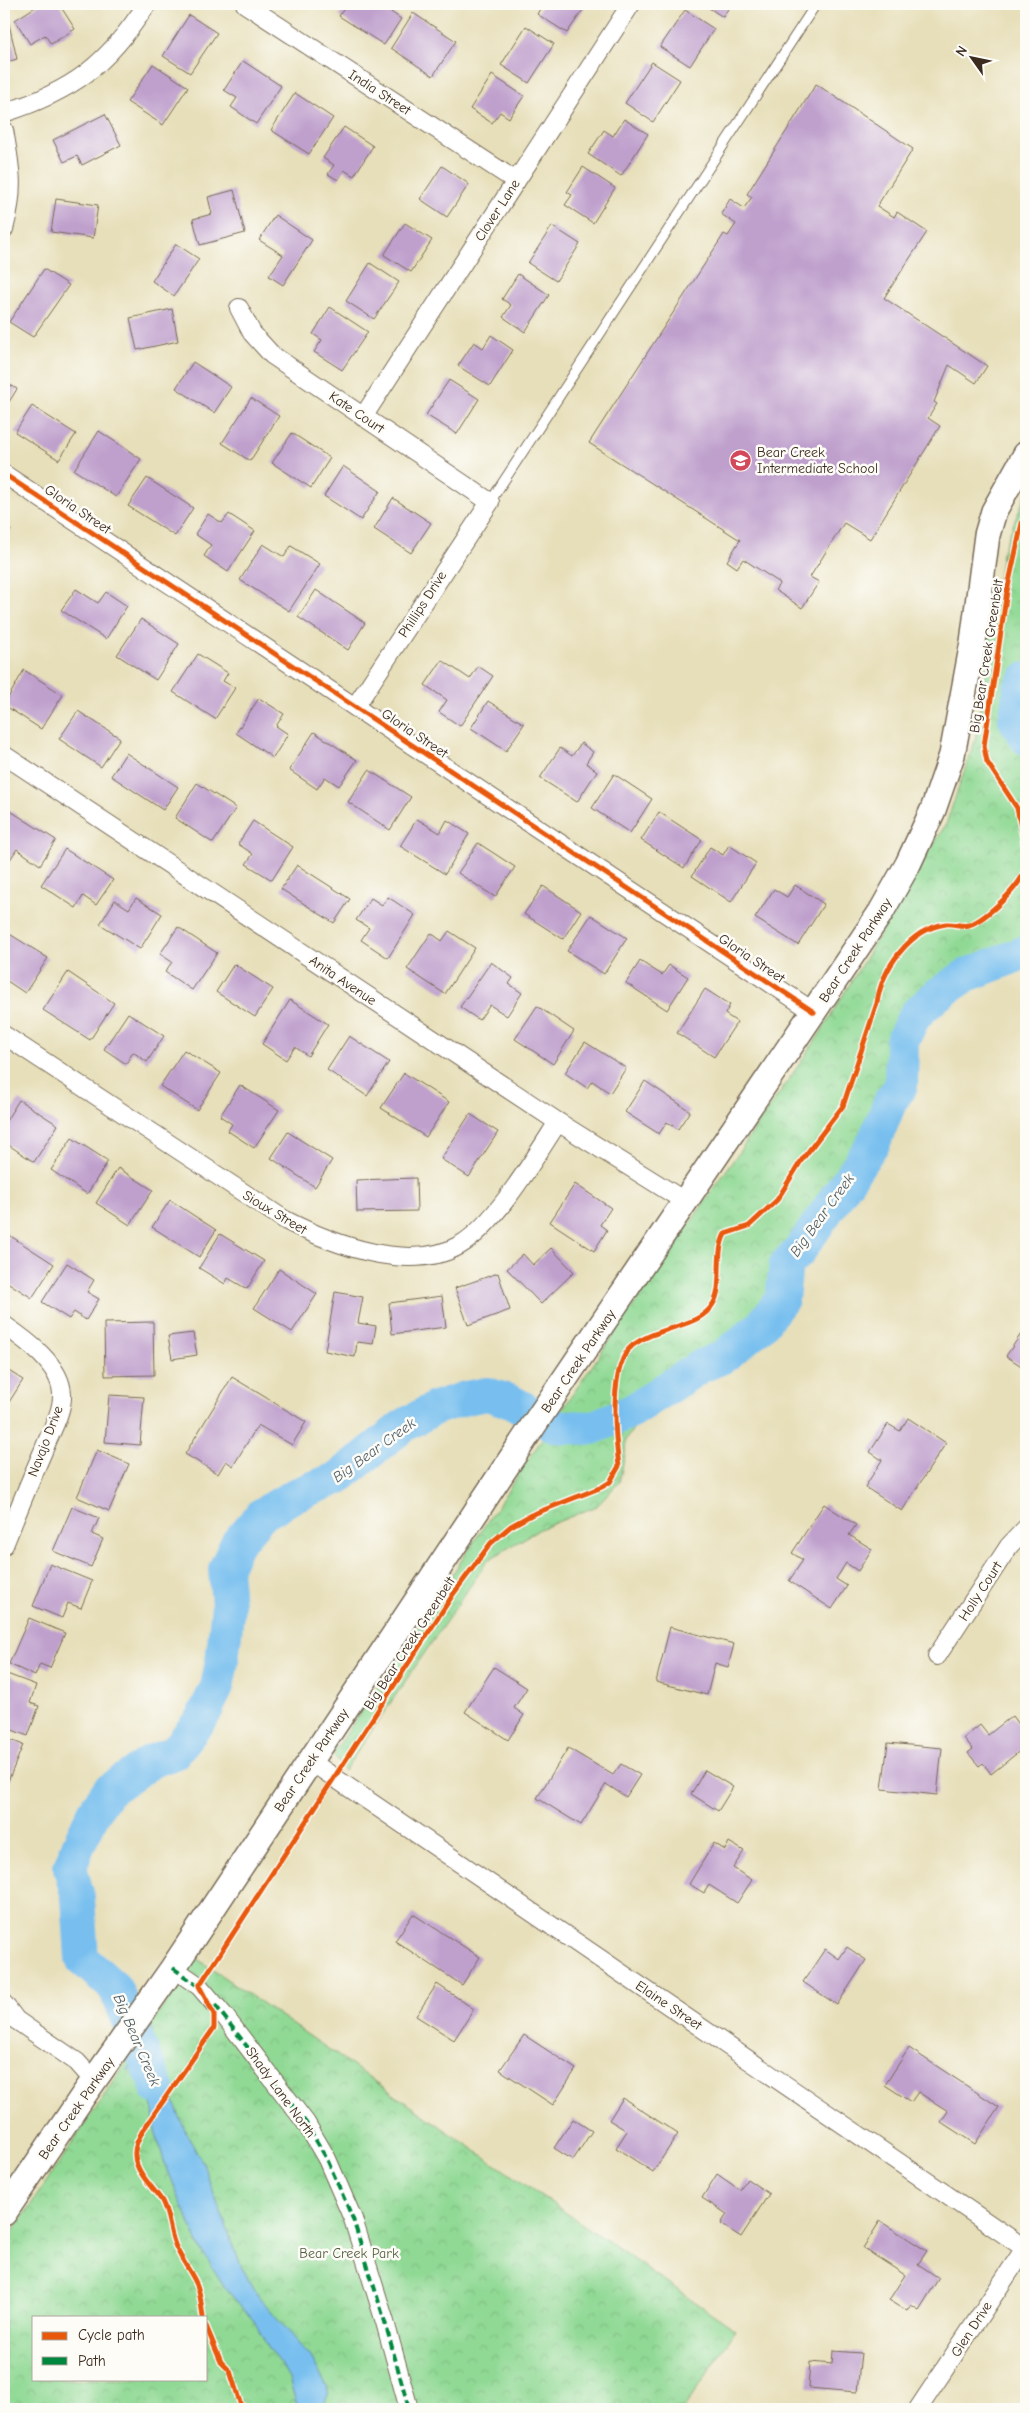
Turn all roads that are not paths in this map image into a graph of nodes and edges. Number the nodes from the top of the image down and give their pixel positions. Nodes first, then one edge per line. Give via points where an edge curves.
1 (147, 4) edge
2 (245, 4) edge
3 (631, 4) edge
4 (816, 4) edge
5 (4, 113) edge
6 (4, 130) edge
7 (516, 181) junction
8 (4, 229) edge
9 (239, 308) dead end
10 (363, 417) junction
11 (1026, 454) edge
12 (4, 474) edge
13 (490, 502) junction
14 (355, 707) junction
15 (4, 755) edge
16 (814, 1012) junction
17 (4, 1035) edge
18 (558, 1122) junction
19 (686, 1202) junction
20 (4, 1326) edge
21 (1026, 1528) edge
22 (4, 1545) edge
23 (937, 1656) dead end
24 (310, 1761) junction
25 (174, 1968) junction
26 (4, 2004) edge
27 (94, 2081) junction
28 (4, 2213) edge
29 (1025, 2248) edge
30 (409, 2409) edge
31 (918, 2409) edge

1 - 5 street via 105,59 81,79 54,95
2 - 7 street, India Street
3 - 7 street, Clover Lane
4 - 13 lane
6 - 8 street via 12,173 11,203
7 - 10 street, Clover Lane
9 - 10 street, Kate Court via 252,333 272,355
10 - 13 street, Kate Court
11 - 16 main road, Bear Creek Parkway via 994,511 987,535 973,642 952,755 933,810 881,912
12 - 14 street, Gloria Street
13 - 14 street, Phillips Drive
14 - 16 street, Gloria Street
15 - 18 street, Anita Avenue
16 - 19 main road, Bear Creek Parkway
17 - 18 street, Sioux Street via 285,1220 335,1243 400,1256 420,1257 461,1244 506,1199
18 - 19 street, Anita Avenue
19 - 24 main road, Bear Creek Parkway
20 - 22 street, Navajo Drive via 33,1347 49,1365 59,1381 62,1395 56,1418
21 - 23 street, Holly Court via 1009,1546
24 - 25 main road, Bear Creek Parkway
24 - 29 street, Elaine Street
25 - 27 main road, Bear Creek Parkway
25 - 30 street, Shady Lane North via 199,1986 223,2014 306,2122 327,2159 353,2219 386,2322
26 - 27 street via 16,2020 77,2062
27 - 28 main road, Bear Creek Parkway
29 - 31 street, Glen Drive

